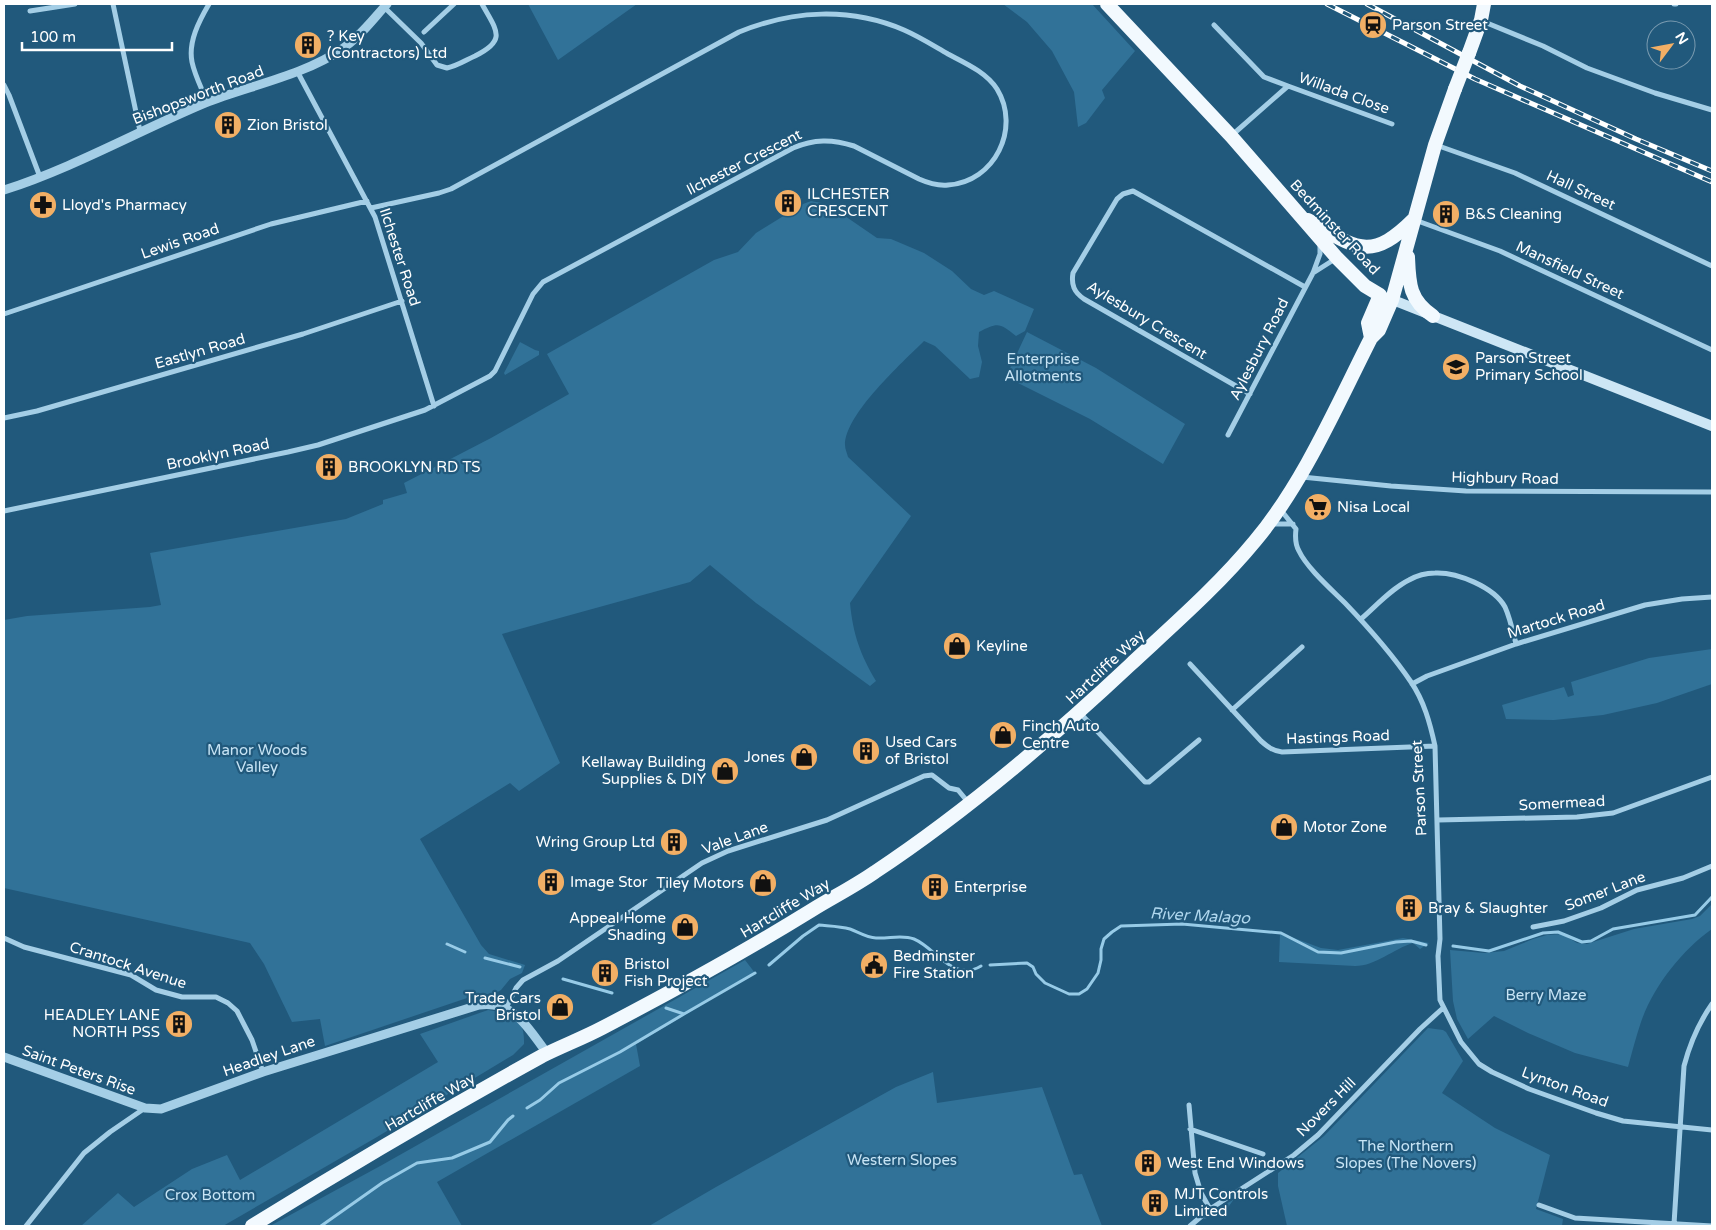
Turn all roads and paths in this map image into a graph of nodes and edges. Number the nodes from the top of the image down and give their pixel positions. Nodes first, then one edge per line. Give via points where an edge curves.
1 (75, 4) edge
2 (113, 4) edge
3 (209, 4) edge
4 (454, 4) edge
5 (482, 4) edge
6 (1107, 4) edge
7 (386, 6) edge
8 (30, 11) dead end
9 (1484, 12) edge
10 (1214, 25) dead end
11 (424, 32) dead end
12 (296, 71) junction
13 (4, 85) edge
14 (1288, 86) junction
15 (207, 102) junction
16 (1712, 110) edge
17 (1392, 124) dead end
18 (140, 131) junction
19 (1231, 136) junction
20 (1435, 145) junction
21 (40, 177) junction
22 (4, 190) edge
23 (367, 201) junction
24 (371, 208) junction
25 (1299, 215) junction
26 (1414, 219) junction
27 (1319, 238) junction
28 (1359, 246) junction
29 (1408, 246) junction
30 (1337, 258) junction
31 (1712, 266) edge
32 (1313, 274) junction
33 (1305, 287) junction
34 (1386, 298) junction
35 (402, 301) junction
36 (4, 314) edge
37 (1433, 316) junction
38 (1712, 350) edge
39 (1250, 394) junction
40 (434, 406) junction
41 (4, 418) edge
42 (1712, 426) edge
43 (1228, 435) dead end
44 (1299, 477) junction
45 (1712, 492) edge
46 (1279, 507) junction
47 (4, 511) edge
48 (1267, 524) junction
49 (1293, 524) junction
50 (1712, 597) edge
51 (1361, 619) junction
52 (1516, 644) junction
53 (1302, 647) dead end
54 (1190, 664) dead end
55 (1412, 684) junction
56 (1232, 710) junction
57 (1080, 712) junction
58 (1199, 740) dead end
59 (1435, 746) junction
60 (1712, 777) edge
61 (970, 805) junction
62 (1438, 820) junction
63 (1712, 866) edge
64 (1533, 927) dead end
65 (4, 938) edge
66 (1712, 1004) edge
67 (506, 1008) junction
68 (1443, 1008) junction
69 (547, 1054) junction
70 (4, 1057) edge
71 (263, 1072) junction
72 (1189, 1106) dead end
73 (145, 1108) junction
74 (1680, 1127) junction
75 (1190, 1129) junction
76 (1712, 1130) edge
77 (1263, 1154) dead end
78 (1539, 1205) dead end
79 (1210, 1209) junction
80 (1674, 1224) junction
81 (26, 1226) edge
82 (252, 1226) edge
83 (1190, 1226) edge
84 (1712, 1226) edge

1 - 8 street
2 - 18 street
3 - 15 street via 192,46 192,62
4 - 11 street
5 - 7 street via 495,30 495,42 487,50 447,68 437,65
6 - 19 highway, Bedminster Road
7 - 12 street, Bishopsworth Road via 342,49
9 - 16 street via 1587,68
9 - 20 highway, bridge
10 - 14 street, Willada Close via 1264,77
12 - 15 street, Bishopsworth Road
12 - 23 street, Ilchester Road
13 - 21 street
14 - 17 street, Willada Close
14 - 19 street, Willada Close
15 - 18 street, Bishopsworth Road
18 - 21 street, Bishopsworth Road
19 - 25 highway, Bedminster Road
20 - 26 highway
20 - 31 street, Hall Street via 1515,173
21 - 22 street, Bishopsworth Road
23 - 24 street, Ilchester Road
23 - 36 street, Lewis Road via 271,224
24 - 35 street, Ilchester Road
24 - 40 street, Ilchester Crescent via 451,189 738,32 800,14 870,18 906,31 985,76 996,88 1004,107 1006,130 995,160 978,175 960,183 928,183 854,146 833,140 814,141 793,148 543,282 533,294 495,371
25 - 27 highway, Bedminster Road
25 - 28 highway
26 - 28 highway via 1383,244
26 - 29 highway
26 - 38 street, Mansfield Street via 1500,251
27 - 30 highway, Bedminster Road
27 - 32 street, Aylesbury Road via 1320,254
28 - 30 highway
29 - 34 highway
29 - 37 highway via 1412,290 1419,305
30 - 32 street, Aylesbury Road
30 - 34 highway, Bedminster Road via 1366,286
32 - 33 street, Aylesbury Road
33 - 39 street, Aylesbury Road
33 - 39 street, Aylesbury Crescent via 1133,191 1117,199 1073,273 1074,288 1084,300
34 - 37 main road, Bedminster Road
34 - 44 highway via 1368,323 1371,338
35 - 40 street, Ilchester Road
35 - 41 street, Eastlyn Road via 303,334
37 - 42 main road, Bedminster Road
39 - 43 street, Aylesbury Road
40 - 47 street, Brooklyn Road via 318,445
44 - 45 street, Highbury Road via 1466,491
44 - 46 highway
46 - 48 highway
46 - 49 street, Parson Street
48 - 49 street
48 - 57 highway, Hartcliffe Way via 1227,572
49 - 51 street, Parson Street via 1299,552
50 - 52 street, Martock Road via 1645,605
51 - 52 street via 1409,580 1435,573 1450,574 1487,588 1501,601
51 - 55 street, Parson Street
52 - 55 street, Martock Road
53 - 56 street
54 - 56 street, Hastings Road
55 - 59 street, Parson Street via 1424,706
56 - 59 street, Hastings Road via 1268,748 1282,752
57 - 58 street via 1145,782
57 - 61 highway, Hartcliffe Way
59 - 62 street, Parson Street
60 - 62 street, Somermead via 1613,813 1577,817
61 - 67 street, Vale Lane via 958,790 949,788 932,775 924,776 828,820 728,851 702,863 558,961 523,980
61 - 69 highway, Hartcliffe Way via 875,872 750,948 597,1031
62 - 68 street, Parson Street via 1439,968
63 - 64 street, Somer Lane via 1683,878 1637,890 1564,921
65 - 71 street, Crantock Avenue via 24,947 131,976 156,990 182,998 216,998 228,1002 237,1011 252,1040
66 - 74 street via 1696,1030 1684,1066
67 - 69 street via 522,1018
67 - 71 street, Headley Lane via 479,1005
68 - 74 street, Lynton Road via 1469,1053 1492,1072 1529,1089 1623,1121
68 - 79 street, Novers Hill via 1318,1135 1277,1167
69 - 82 highway, Hartcliffe Way via 349,1166
70 - 73 street, Saint Peters Rise
71 - 73 street, Headley Lane via 161,1109
72 - 75 street
73 - 81 street, Headley Lane via 84,1153
74 - 76 street, Lynton Road
74 - 80 street
75 - 77 street
75 - 79 street via 1195,1173
78 - 80 street via 1575,1218
79 - 83 street, Novers Hill
80 - 84 street

